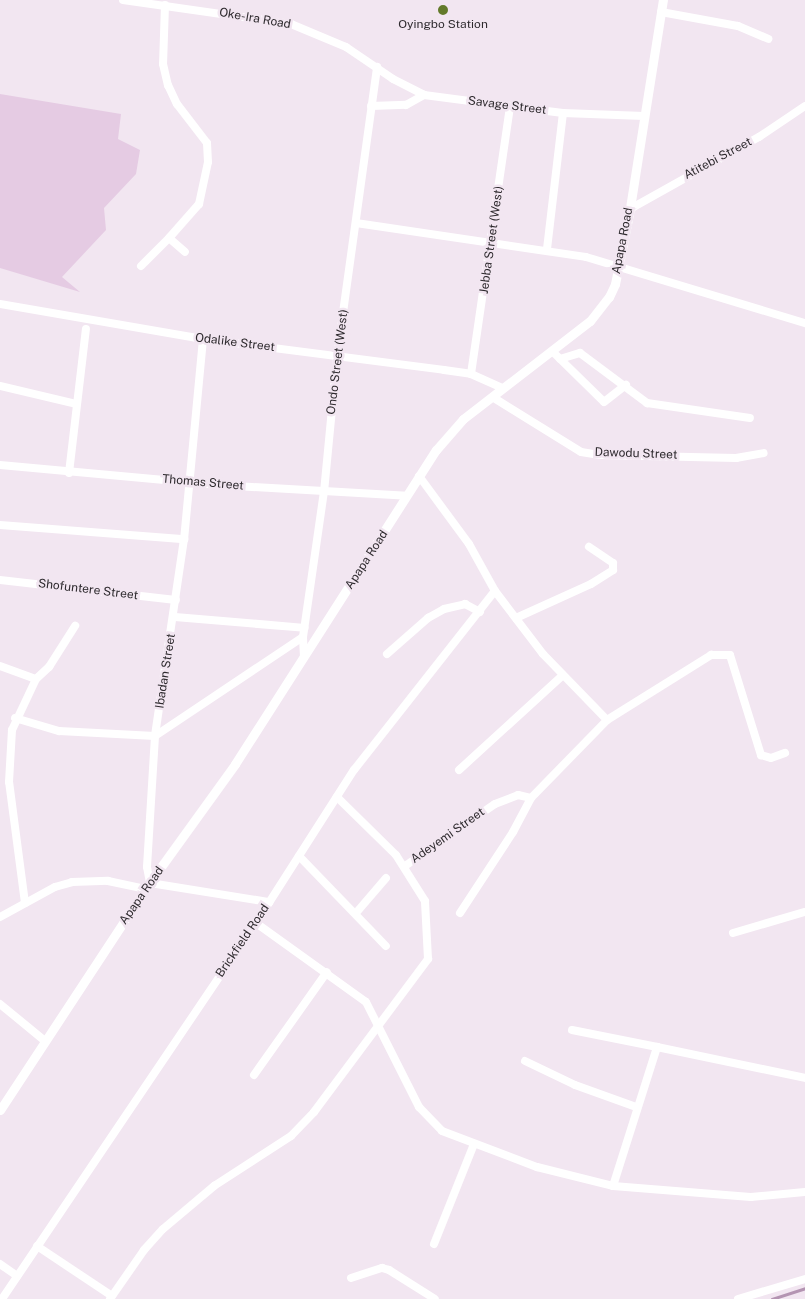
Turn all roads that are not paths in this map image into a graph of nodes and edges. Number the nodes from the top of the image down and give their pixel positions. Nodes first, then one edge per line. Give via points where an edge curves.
1 (123, 0) edge
2 (165, 5) junction
3 (662, 5) edge
4 (768, 39) dead end
5 (377, 67) junction
6 (424, 95) junction
7 (371, 106) junction
8 (510, 106) junction
9 (805, 106) edge
10 (563, 113) junction
11 (644, 116) junction
12 (630, 209) junction
13 (356, 223) junction
14 (168, 238) junction
15 (492, 241) junction
16 (547, 249) junction
17 (185, 252) dead end
18 (620, 265) junction
19 (141, 266) dead end
20 (0, 304) edge
21 (805, 323) edge
22 (86, 329) dead end
23 (203, 339) junction
24 (557, 355) junction
25 (337, 356) junction
26 (471, 374) junction
27 (626, 385) junction
28 (0, 386) edge
29 (502, 388) junction
30 (494, 398) junction
31 (76, 404) junction
32 (750, 418) dead end
33 (764, 453) dead end
34 (0, 465) edge
35 (69, 473) junction
36 (419, 476) junction
37 (189, 483) junction
38 (324, 492) junction
39 (407, 496) junction
40 (0, 525) edge
41 (184, 539) junction
42 (589, 548) dead end
43 (0, 580) edge
44 (495, 591) junction
45 (176, 600) junction
46 (480, 612) junction
47 (175, 617) junction
48 (516, 618) junction
49 (75, 626) dead end
50 (304, 628) junction
51 (303, 637) junction
52 (387, 654) dead end
53 (304, 657) junction
54 (0, 666) edge
55 (562, 676) junction
56 (36, 679) junction
57 (15, 718) junction
58 (607, 720) junction
59 (155, 736) junction
60 (785, 753) dead end
61 (459, 770) dead end
62 (337, 797) junction
63 (531, 798) junction
64 (299, 856) junction
65 (405, 866) junction
66 (386, 878) dead end
67 (148, 886) junction
68 (25, 902) junction
69 (269, 902) junction
70 (805, 912) edge
71 (356, 913) junction
72 (460, 913) dead end
73 (0, 918) edge
74 (256, 923) junction
75 (733, 933) dead end
76 (386, 946) dead end
77 (327, 972) junction
78 (0, 1004) edge
79 (378, 1024) junction
80 (572, 1030) dead end
81 (45, 1041) junction
82 (657, 1047) junction
83 (525, 1061) dead end
84 (254, 1075) dead end
85 (805, 1078) edge
86 (636, 1107) junction
87 (0, 1110) edge
88 (474, 1144) junction
89 (613, 1186) junction
90 (805, 1192) edge
91 (434, 1244) dead end
92 (36, 1246) junction
93 (0, 1264) edge
94 (16, 1276) junction
95 (351, 1278) dead end
96 (805, 1279) edge
97 (111, 1297) edge
98 (2, 1299) edge
99 (435, 1299) edge
100 (738, 1299) edge

1 - 2 street, Oke-Ira Road
2 - 5 street, Oke-Ira Road via 291,24 346,47
2 - 14 street via 163,64 168,85 177,104 207,143 208,162 199,204
3 - 4 street via 738,26
3 - 11 street, Apapa Road
5 - 6 street, Savage Street
5 - 7 street, Ondo Street (West)
6 - 7 street via 406,104
6 - 8 street, Savage Street
7 - 13 street, Ondo Street (West)
8 - 10 street, Savage Street
8 - 15 street, Jebba Street (West)
9 - 12 street, Atitebi Street via 759,137
10 - 11 street, Savage Street
10 - 16 street
11 - 12 street, Apapa Road
12 - 18 street, Apapa Road
13 - 15 street
13 - 25 street, Ondo Street (West)
14 - 17 street
14 - 19 street
15 - 16 street
15 - 26 street, Jebba Street (West)
16 - 18 street
18 - 21 street
18 - 24 street, Apapa Road via 615,284 605,302
20 - 23 street, Odalike Street
22 - 31 street
23 - 25 street, Odalike Street
23 - 37 street, Ibadan Street
24 - 27 street via 580,353
24 - 27 street via 604,402
24 - 29 street, Apapa Road
25 - 26 street, Odalike Street
25 - 38 street, Ondo Street (West)
26 - 29 street, Odalike Street
27 - 32 street via 647,403
28 - 31 street
29 - 30 street, Apapa Road
30 - 33 street, Dawodu Street via 581,452 736,458
30 - 36 street, Apapa Road via 455,428
31 - 35 street
34 - 35 street, Thomas Street
35 - 37 street, Thomas Street
36 - 39 street, Apapa Road
36 - 44 street via 469,544
37 - 38 street, Thomas Street
37 - 41 street, Ibadan Street
38 - 39 street, Thomas Street
38 - 50 street, Ondo Street (West)
39 - 53 street, Apapa Road
40 - 41 street
41 - 45 street, Ibadan Street
42 - 48 street via 613,563 613,570 591,584
43 - 45 street, Shofuntere Street
44 - 46 street, Brickfield Road
44 - 48 street
45 - 47 street, Ibadan Street
46 - 52 street via 465,604 444,609 428,618
46 - 62 street, Brickfield Road via 354,770
47 - 50 street
47 - 59 street, Ibadan Street
48 - 55 street
49 - 56 street via 49,666
50 - 51 street, Ondo Street (West)
51 - 53 street, Ondo Street (West)
51 - 59 street
53 - 67 street, Apapa Road via 235,764
54 - 56 street
55 - 58 street
55 - 61 street
56 - 57 street
57 - 59 street via 59,731
57 - 68 street via 9,756 10,782
58 - 60 street via 711,655 728,654 761,756 771,758
58 - 63 street
59 - 67 street, Ibadan Street
62 - 64 street, Brickfield Road
62 - 65 street via 377,833
63 - 65 street, Adeyemi Street via 518,795 495,804
63 - 72 street via 513,832
64 - 69 street, Brickfield Road
64 - 71 street
65 - 79 street via 425,901 430,955
66 - 71 street
67 - 68 street via 108,881 72,882
67 - 69 street
67 - 81 street, Apapa Road
68 - 73 street
69 - 74 street, Brickfield Road
70 - 75 street
71 - 76 street
74 - 77 street
74 - 92 street, Brickfield Road
77 - 79 street via 362,997
77 - 84 street
78 - 81 street
79 - 88 street via 428,1119 442,1131
79 - 97 street via 334,1087 303,1124 291,1136 214,1186 163,1229
80 - 82 street
81 - 87 street, Apapa Road
82 - 85 street
82 - 86 street
83 - 86 street via 575,1085
86 - 89 street
88 - 89 street via 576,1179
88 - 91 street
89 - 90 street via 751,1197
92 - 94 street, Brickfield Road
92 - 97 street
93 - 94 street
94 - 98 street, Brickfield Road
95 - 99 street via 382,1268
96 - 100 street

